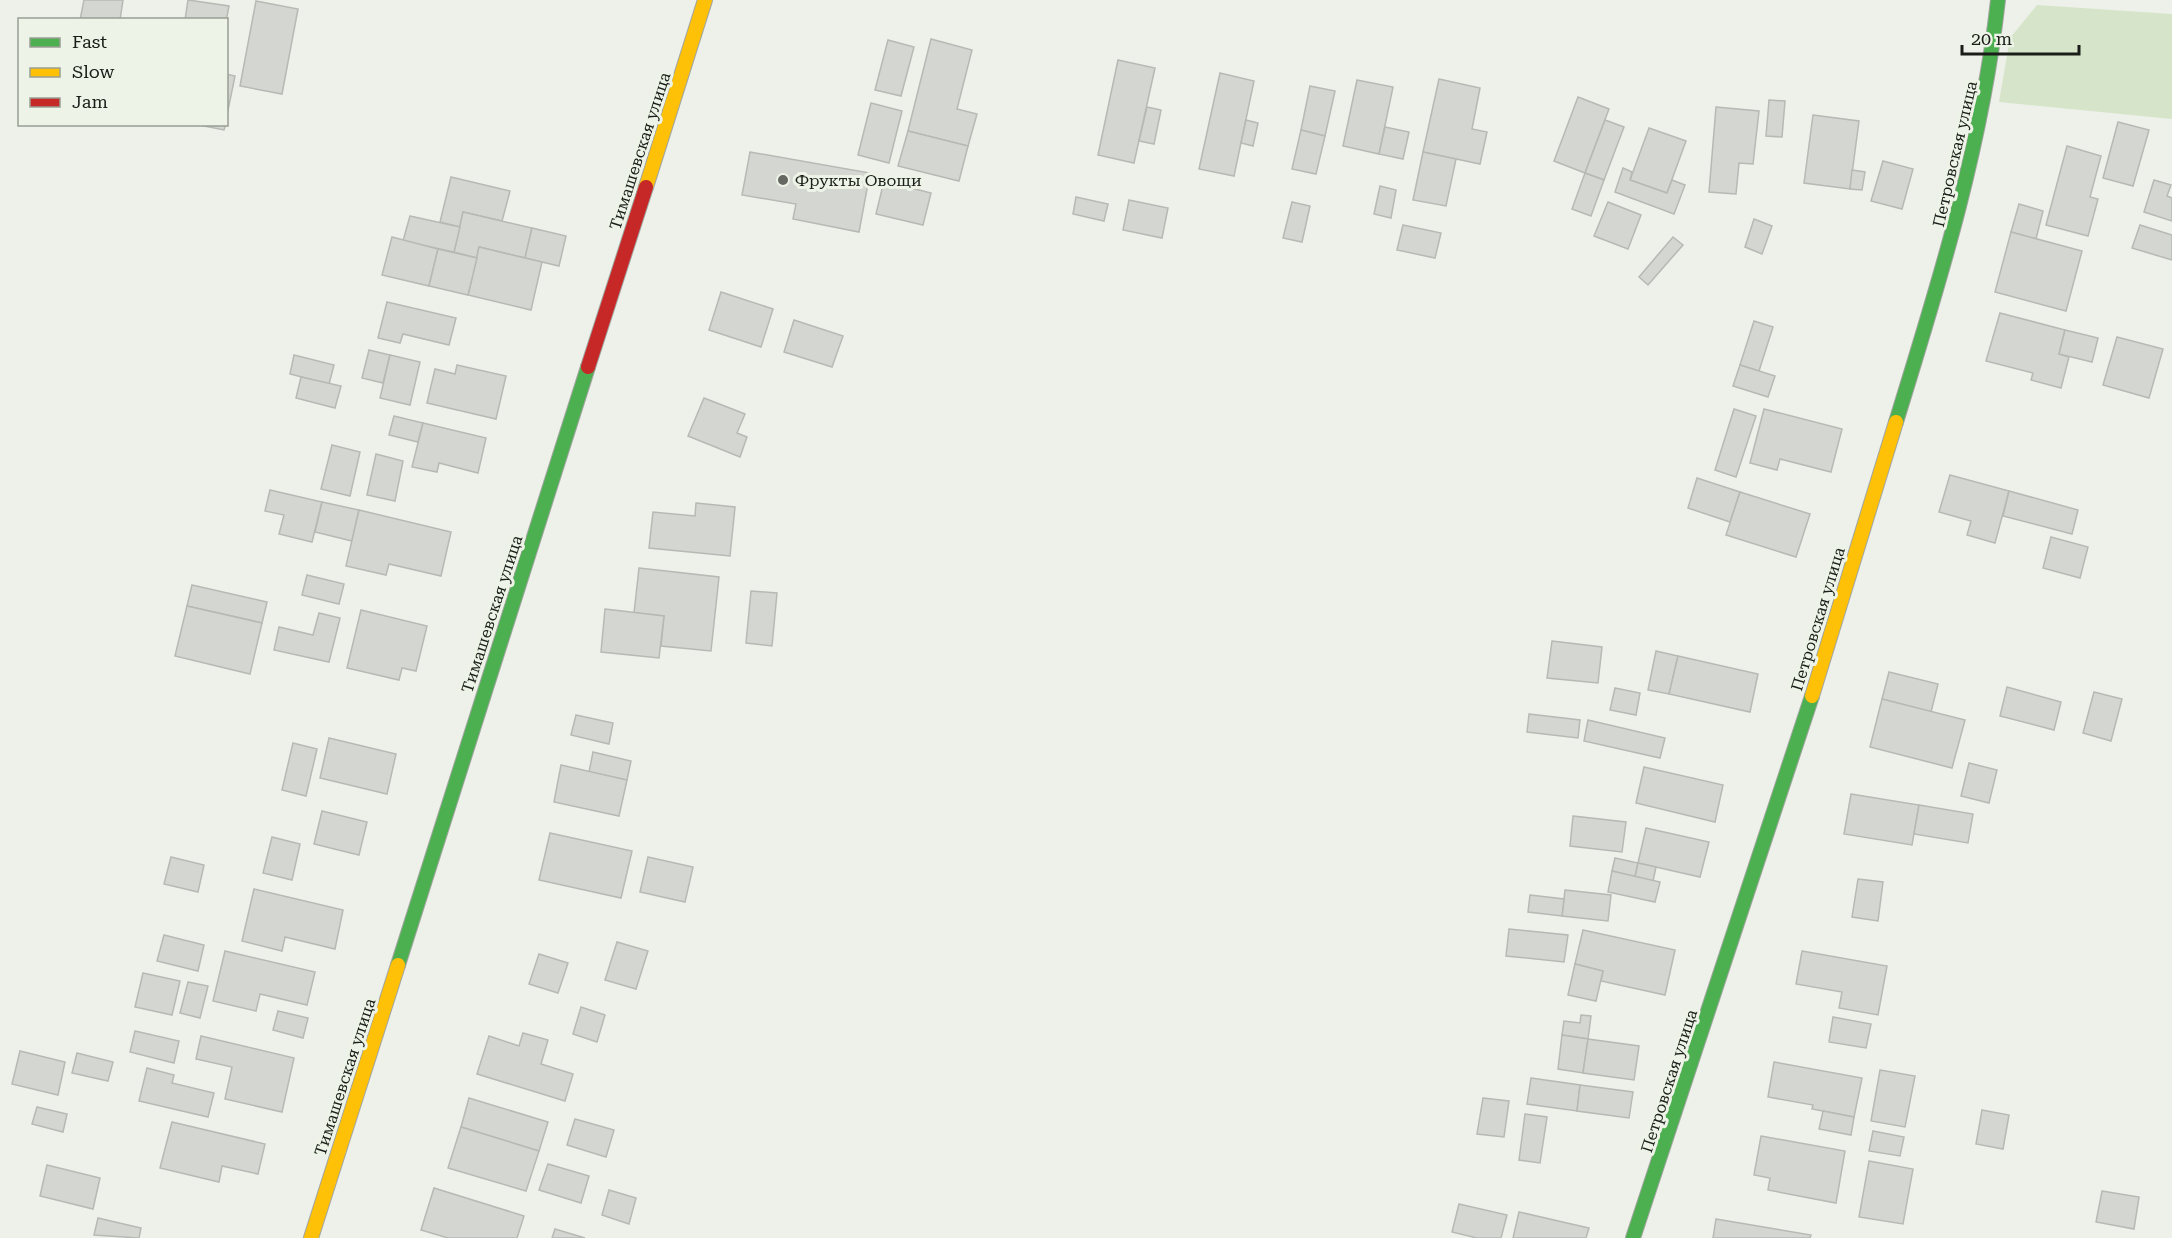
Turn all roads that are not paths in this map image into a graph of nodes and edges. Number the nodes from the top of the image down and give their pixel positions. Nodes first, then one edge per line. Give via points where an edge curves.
1 (705, 0) edge
2 (1998, 0) edge
3 (311, 1238) edge
4 (1633, 1238) edge

1 - 3 street, Тимашевская улица
2 - 4 street, Петровская улица via 1992,67 1952,239 1786,781

